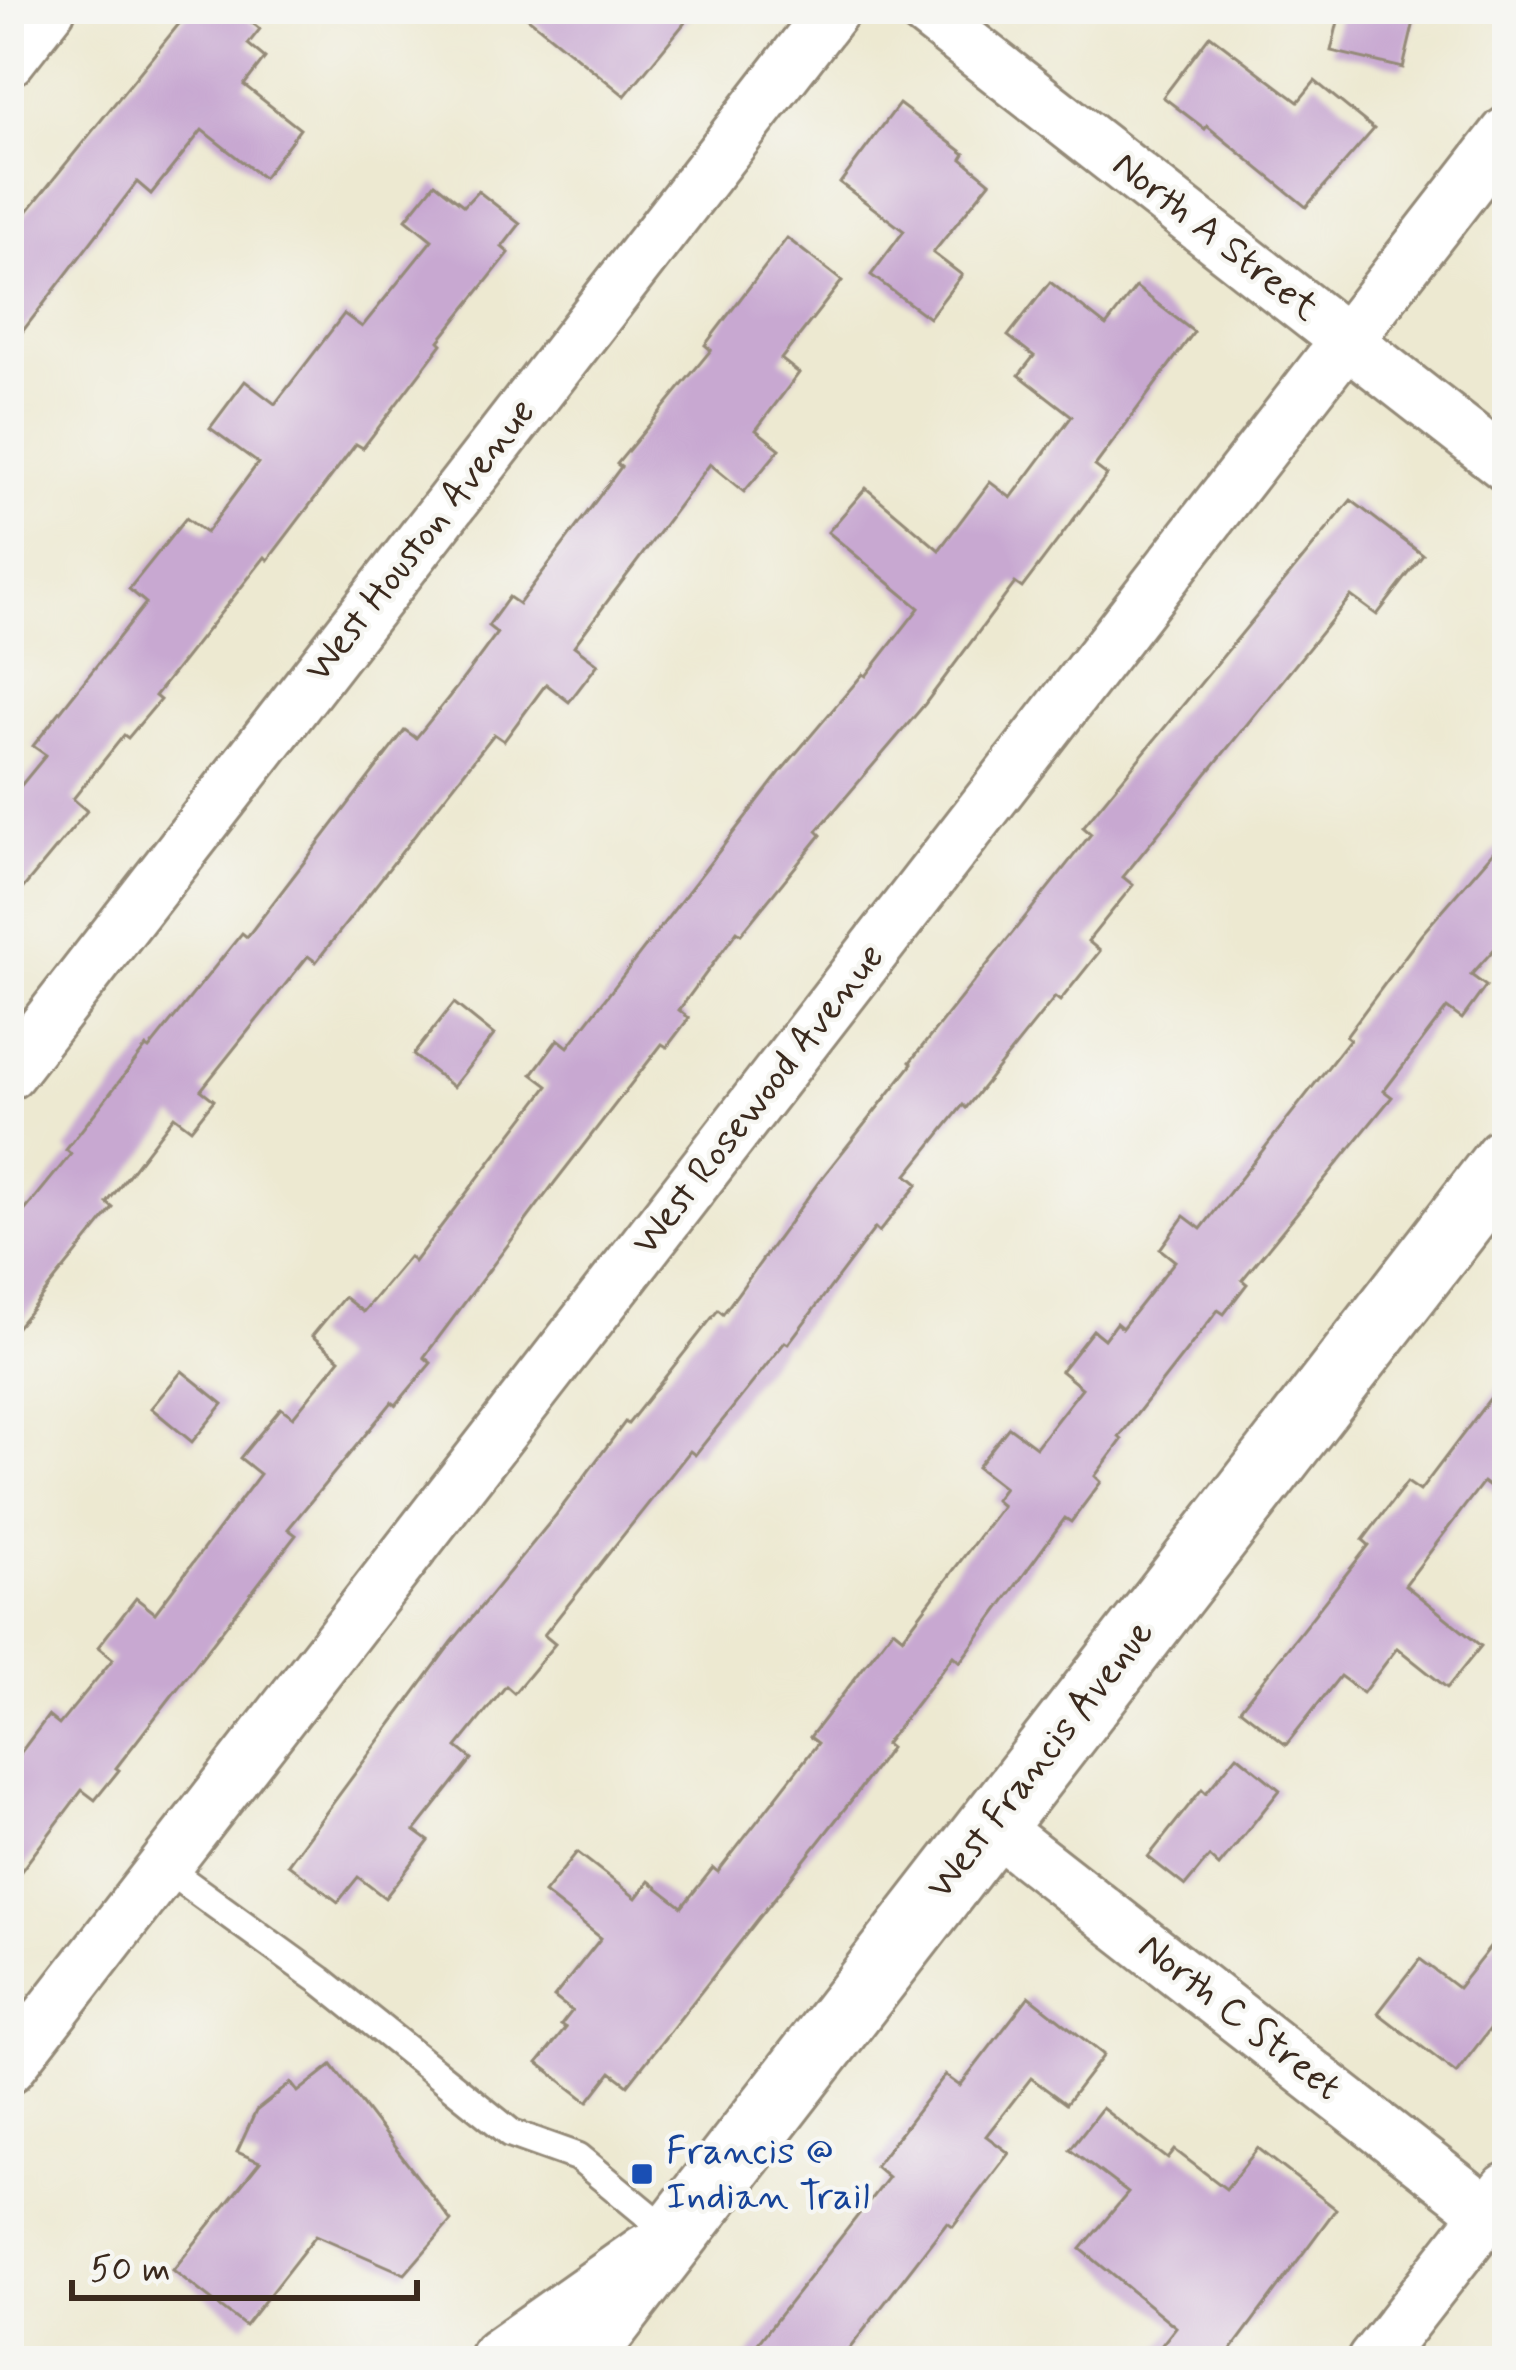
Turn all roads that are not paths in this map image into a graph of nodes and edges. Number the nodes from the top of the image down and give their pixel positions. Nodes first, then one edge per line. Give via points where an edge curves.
1 (49, 9) edge
2 (834, 9) edge
3 (922, 9) edge
4 (9, 60) edge
5 (1507, 133) edge
6 (1347, 341) junction
7 (1507, 466) edge
8 (9, 1072) edge
9 (1507, 1160) edge
10 (990, 1824) junction
11 (164, 1867) junction
12 (9, 2067) edge
13 (1498, 2201) edge
14 (676, 2238) junction
15 (502, 2361) edge
16 (578, 2361) edge
17 (1373, 2361) edge

1 - 4 street
2 - 8 street, West Houston Avenue
3 - 6 street, North A Street
5 - 6 street, West Rosewood Avenue
6 - 7 street, North A Street
6 - 11 street, West Rosewood Avenue
9 - 10 main road, West Francis Avenue
10 - 13 street, North C Street
10 - 14 main road, West Francis Avenue
11 - 12 street, West Rosewood Avenue
11 - 14 lane via 511,2133 578,2157
13 - 17 street
14 - 15 main road
14 - 16 main road, West Francis Avenue

